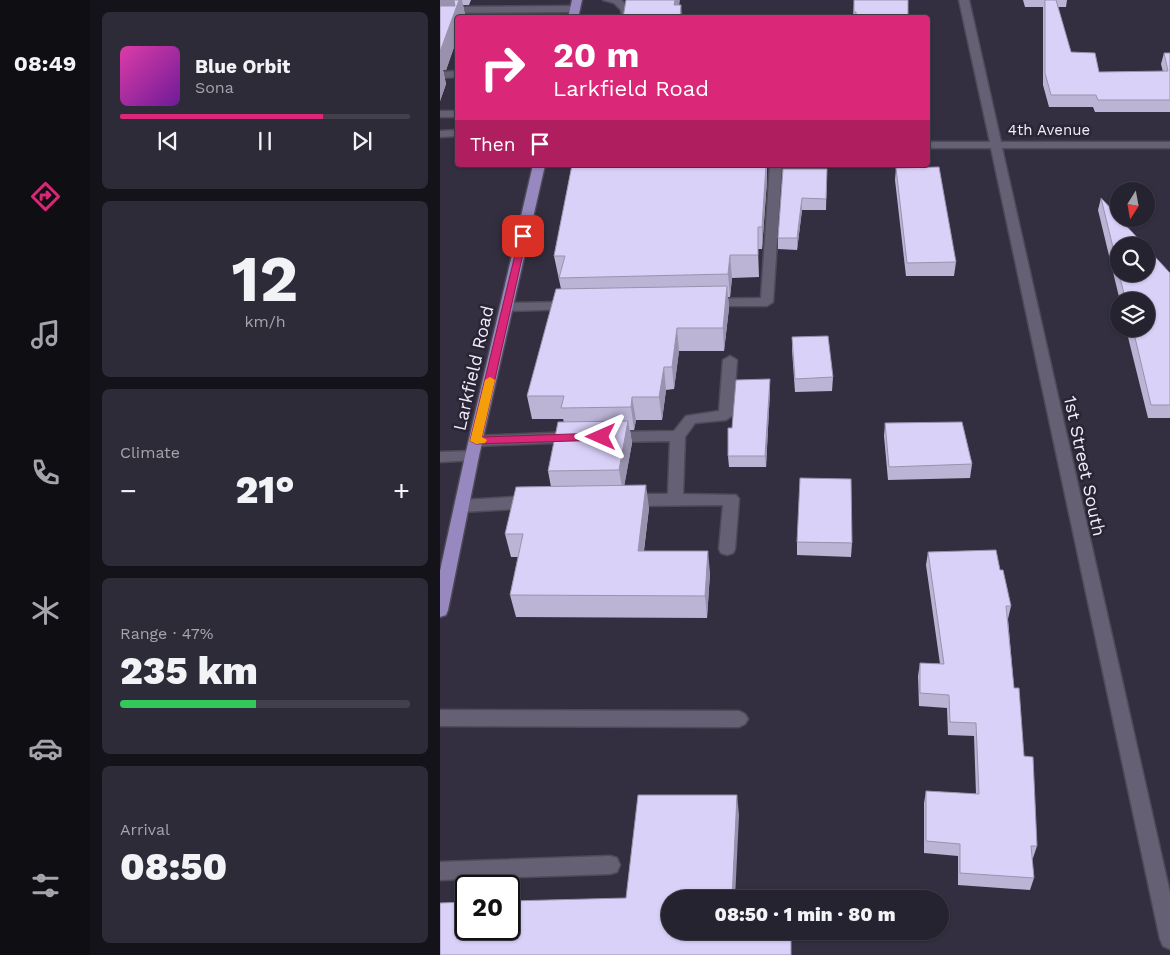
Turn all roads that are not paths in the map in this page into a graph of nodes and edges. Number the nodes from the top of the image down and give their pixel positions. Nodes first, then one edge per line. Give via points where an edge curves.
1 (510, 0) edge
2 (608, 0) edge
3 (964, 0) edge
4 (575, 9) edge
5 (440, 10) edge
6 (506, 10) junction
7 (627, 15) edge
8 (455, 74) edge
9 (440, 75) edge
10 (440, 114) edge
11 (455, 114) edge
12 (455, 133) edge
13 (440, 134) edge
14 (930, 145) edge
15 (994, 145) junction
16 (1170, 145) edge
17 (539, 167) edge
18 (776, 167) edge
19 (697, 304) edge
20 (578, 306) edge
21 (506, 308) junction
22 (730, 360) dead end
23 (678, 436) junction
24 (476, 441) junction
25 (472, 456) junction
26 (440, 457) edge
27 (675, 500) junction
28 (618, 501) edge
29 (551, 502) edge
30 (462, 506) junction
31 (727, 549) dead end
32 (440, 610) edge
33 (440, 718) edge
34 (739, 718) dead end
35 (610, 865) dead end
36 (440, 871) edge
37 (1170, 939) edge

1 - 6 street
2 - 7 street via 617,1 626,9
3 - 15 street, 1st Street South
4 - 6 street
5 - 6 street
8 - 9 street
10 - 11 street
12 - 13 street
14 - 15 street, 4th Avenue
15 - 16 street, 4th Avenue
15 - 37 street, 1st Street South
17 - 21 main road, Larkfield Road
18 - 19 street via 767,302
20 - 21 street
21 - 24 main road, Larkfield Road
22 - 23 street via 726,415 691,419
23 - 24 street
23 - 27 street
24 - 25 main road, Larkfield Road
25 - 26 street
25 - 30 main road, Larkfield Road
27 - 28 street
27 - 31 street via 731,499
29 - 30 street
30 - 32 main road, Larkfield Road
33 - 34 street
35 - 36 street

